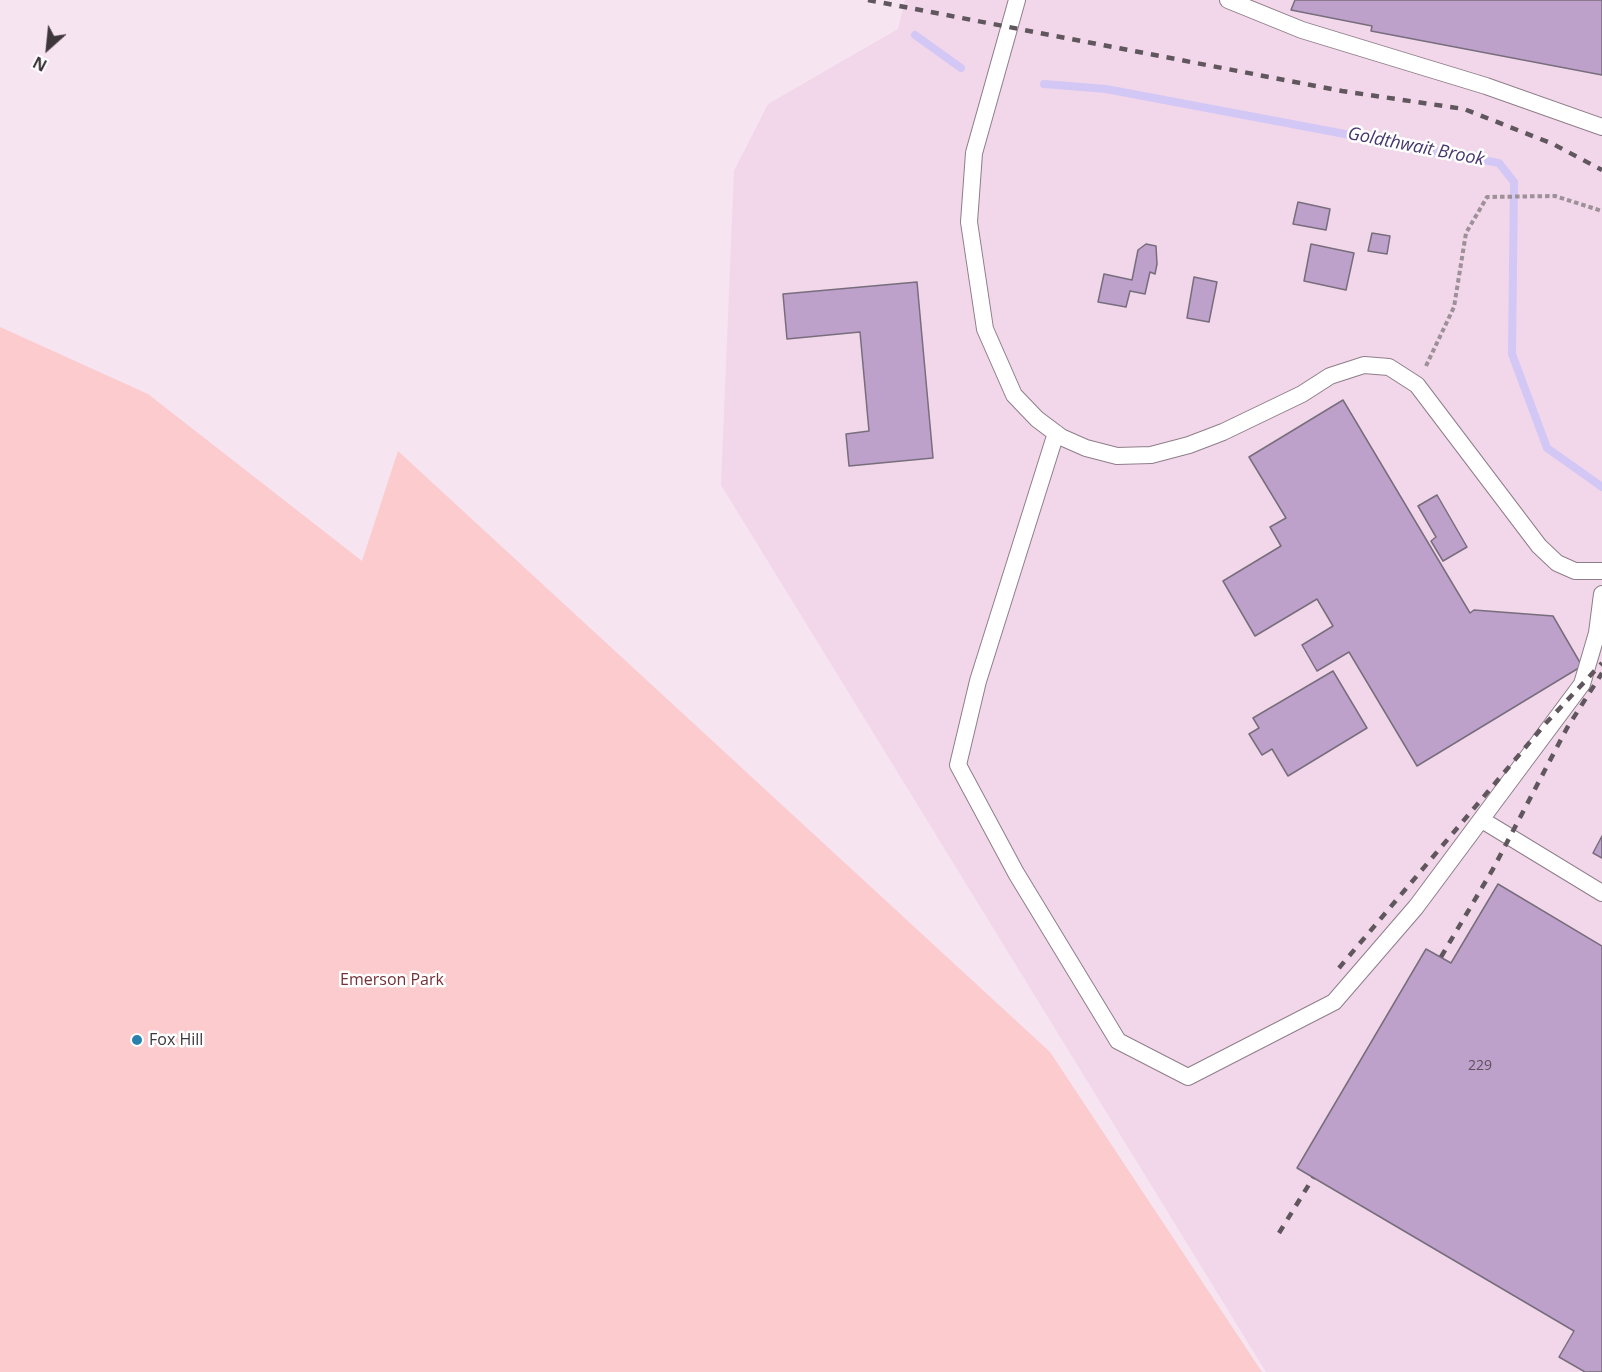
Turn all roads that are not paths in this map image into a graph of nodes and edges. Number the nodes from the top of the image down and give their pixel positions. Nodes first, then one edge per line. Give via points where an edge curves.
1 (1017, 0) edge
2 (1228, 0) edge
3 (1602, 127) edge
4 (1056, 433) junction
5 (1602, 571) edge
6 (1602, 594) edge
7 (1482, 820) junction
8 (1602, 893) edge

1 - 4 lane via 974,153 969,222 985,329 998,364 1014,395
2 - 3 lane via 1302,30 1486,86
4 - 5 lane via 1086,448 1117,456 1151,454 1223,432 1330,376 1364,364 1389,367 1417,385 1539,546 1557,563 1575,571
4 - 7 lane via 978,681 958,765 1016,873 1118,1041 1188,1077 1334,1002 1416,907
6 - 7 lane via 1597,633 1582,684
7 - 8 lane

